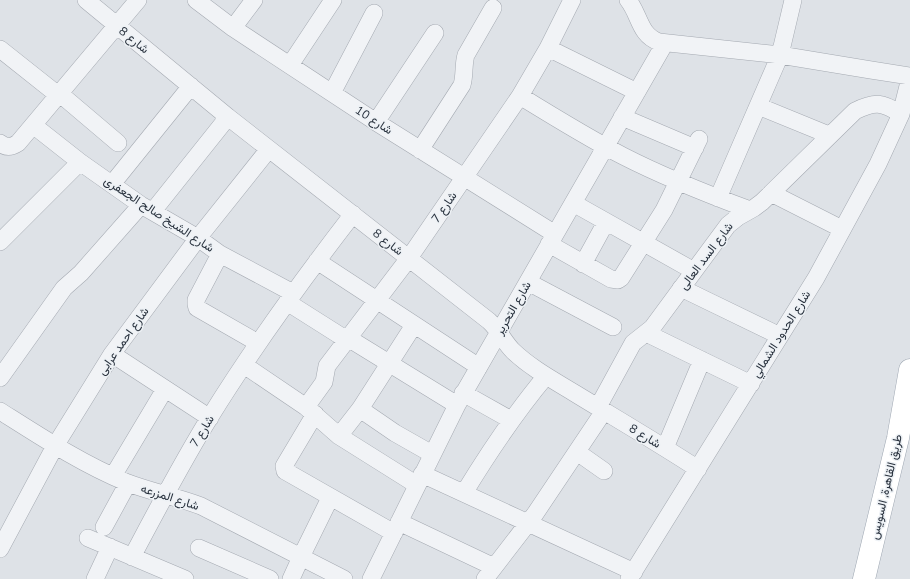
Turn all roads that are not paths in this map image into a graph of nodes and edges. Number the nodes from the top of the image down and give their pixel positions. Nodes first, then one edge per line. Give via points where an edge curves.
1 (86, 0) edge
2 (138, 0) edge
3 (196, 0) edge
4 (254, 0) edge
5 (333, 0) edge
6 (572, 0) edge
7 (628, 0) edge
8 (793, 0) edge
9 (493, 8) dead end
10 (374, 12) dead end
11 (116, 25) junction
12 (233, 28) junction
13 (435, 33) dead end
14 (665, 43) junction
15 (0, 48) edge
16 (548, 48) junction
17 (780, 55) junction
18 (290, 65) junction
19 (910, 77) edge
20 (191, 86) junction
21 (637, 92) junction
22 (332, 93) junction
23 (58, 94) junction
24 (520, 96) junction
25 (758, 106) junction
26 (901, 114) junction
27 (228, 117) junction
28 (622, 117) junction
29 (376, 122) junction
30 (32, 125) junction
31 (829, 135) junction
32 (0, 143) edge
33 (118, 143) dead end
34 (605, 146) junction
35 (269, 149) junction
36 (420, 150) junction
37 (80, 162) junction
38 (465, 178) junction
39 (679, 182) junction
40 (112, 184) junction
41 (771, 193) junction
42 (718, 198) junction
43 (573, 203) junction
44 (147, 208) junction
45 (750, 210) junction
46 (353, 214) junction
47 (606, 222) junction
48 (842, 229) junction
49 (2, 236) edge
50 (198, 238) junction
51 (552, 239) junction
52 (644, 243) junction
53 (220, 254) junction
54 (409, 258) junction
55 (317, 261) junction
56 (583, 264) junction
57 (694, 271) junction
58 (528, 282) junction
59 (681, 288) junction
60 (290, 298) junction
61 (377, 300) junction
62 (414, 325) junction
63 (613, 327) dead end
64 (498, 332) junction
65 (646, 333) junction
66 (780, 336) junction
67 (348, 339) junction
68 (258, 343) junction
69 (112, 354) junction
70 (702, 360) junction
71 (390, 363) junction
72 (244, 365) junction
73 (479, 367) junction
74 (910, 370) edge
75 (546, 376) junction
76 (0, 378) edge
77 (750, 384) junction
78 (165, 389) junction
79 (460, 399) junction
80 (360, 409) junction
81 (601, 409) junction
82 (0, 410) edge
83 (310, 411) junction
84 (210, 418) junction
85 (511, 420) junction
86 (339, 436) junction
87 (55, 446) junction
88 (665, 448) junction
89 (577, 452) junction
90 (432, 454) junction
91 (698, 469) junction
92 (604, 471) dead end
93 (113, 476) junction
94 (419, 480) junction
95 (128, 483) junction
96 (464, 493) junction
97 (165, 495) junction
98 (330, 498) junction
99 (528, 523) junction
100 (104, 527) dead end
101 (396, 527) junction
102 (88, 538) dead end
103 (110, 547) junction
104 (0, 548) edge
105 (199, 548) dead end
106 (132, 557) junction
107 (301, 557) junction
108 (490, 573) edge
109 (632, 576) edge
110 (265, 578) edge
111 (95, 579) edge
112 (185, 579) edge
113 (291, 579) edge
114 (344, 579) edge
115 (371, 579) edge
116 (864, 579) edge

1 - 11 street, شارع 8
2 - 11 street
3 - 12 street, شارع 10
4 - 12 street
5 - 18 street
6 - 16 street, شارع 7
7 - 14 street via 648,37
8 - 17 street
9 - 36 street via 466,55 462,85
10 - 22 street
11 - 20 street, شارع 8
11 - 23 street
12 - 18 street, شارع 10
13 - 29 street
14 - 17 street
14 - 21 street, شارع التحرير
15 - 23 street
16 - 21 street
16 - 24 street, شارع 7
17 - 19 street
17 - 25 street
18 - 22 street, شارع 10
19 - 26 street, شارع الحدود الشمالي
20 - 27 street, شارع 8
20 - 40 street
21 - 28 street, شارع التحرير
22 - 29 street, شارع 10
23 - 30 street
23 - 33 street
24 - 34 street
24 - 38 street, شارع 7
25 - 31 street
25 - 42 street
26 - 31 street, شارع السد العالى via 889,107 867,104 854,111
26 - 48 street, شارع الحدود الشمالي via 878,164
27 - 35 street, شارع 8
27 - 44 street
28 - 34 street, شارع التحرير
28 - 39 street via 697,143
29 - 36 street, شارع 10
30 - 32 street via 13,146 8,147
30 - 37 street, شارع الشيخ صالح الجعفرى
31 - 41 street, شارع السد العالى
34 - 39 street
34 - 43 street, شارع التحرير
35 - 46 street, شارع 8
35 - 50 street, شارع احمد عرابى
36 - 38 street, شارع 10
37 - 40 street, شارع الشيخ صالح الجعفرى
37 - 49 street
38 - 51 street, شارع 10
38 - 54 street, شارع 7
39 - 42 street
39 - 52 street
40 - 44 street, شارع الشيخ صالح الجعفرى
41 - 45 street, شارع السد العالى
41 - 48 street
42 - 45 street
43 - 47 street
43 - 51 street, شارع التحرير
44 - 50 street, شارع الشيخ صالح الجعفرى
44 - 76 street via 64,288
45 - 57 street, شارع السد العالى via 728,225
46 - 54 street, شارع 8
46 - 55 street, شارع 7
47 - 52 street
47 - 56 street
48 - 66 street, شارع الحدود الشمالي via 816,278
50 - 53 street, شارع الشيخ صالح الجعفرى
50 - 69 street, شارع احمد عرابى
51 - 56 street, شارع 10
51 - 58 street, شارع التحرير
52 - 56 street, شارع 10 via 618,280 611,279
52 - 57 street
53 - 60 street, شارع الشيخ صالح الجعفرى
53 - 68 street via 196,300 197,308
54 - 61 street, شارع 7
54 - 64 street, شارع 8 via 489,321
55 - 60 street, شارع 7
55 - 61 street
57 - 59 street, شارع السد العالى
58 - 63 street
58 - 64 street, شارع التحرير
59 - 65 street, شارع السد العالى
59 - 66 street
60 - 67 street, شارع الشيخ صالح الجعفرى
60 - 68 street, شارع 7
61 - 62 street
61 - 67 street, شارع 7
62 - 71 street
62 - 73 street
64 - 73 street, شارع التحرير
64 - 75 street, شارع 8 via 514,352
65 - 70 street
65 - 81 street, شارع السد العالى via 633,343
66 - 77 street, شارع الحدود الشمالي
67 - 71 street, شارع الشيخ صالح الجعفرى
67 - 83 street, شارع 7 via 327,366 324,382
68 - 72 street, شارع 7
69 - 78 street
69 - 87 street, شارع احمد عرابى
70 - 77 street
70 - 88 street
71 - 79 street, شارع الشيخ صالح الجعفرى
71 - 80 street
72 - 83 street
72 - 84 street, شارع 7
73 - 79 street, شارع التحرير
74 - 116 main road, طريق القاهرة, السويس via 898,438
75 - 81 street, شارع 8
75 - 85 street
77 - 91 street, شارع الحدود الشمالي
78 - 84 street
78 - 93 street
79 - 85 street, شارع الشيخ صالح الجعفرى
79 - 90 street, شارع التحرير
80 - 86 street
80 - 90 street
81 - 88 street, شارع 8
81 - 89 street, شارع السد العالى
82 - 87 street, شارع المزرعه
83 - 86 street
83 - 98 street, شارع 7 via 284,468 286,472
84 - 97 street, شارع 7
85 - 96 street
86 - 94 street
87 - 93 street, شارع المزرعه
87 - 104 street, شارع احمد عرابى
88 - 91 street, شارع 8
89 - 92 street
89 - 99 street, شارع السد العالى
90 - 94 street, شارع التحرير
91 - 109 street, شارع الحدود الشمالي
93 - 95 street, شارع المزرعه
94 - 96 street
94 - 101 street, شارع التحرير
95 - 97 street, شارع المزرعه
95 - 100 street
96 - 99 street
97 - 106 street, شارع 7
97 - 107 street, شارع المزرعه via 201,506
98 - 101 street
98 - 107 street
99 - 108 street, شارع السد العالى
99 - 109 street
101 - 108 street
101 - 115 street, شارع التحرير
102 - 103 street
103 - 106 street
103 - 111 street
105 - 110 street
106 - 112 street
107 - 113 street
107 - 114 street, شارع المزرعه

